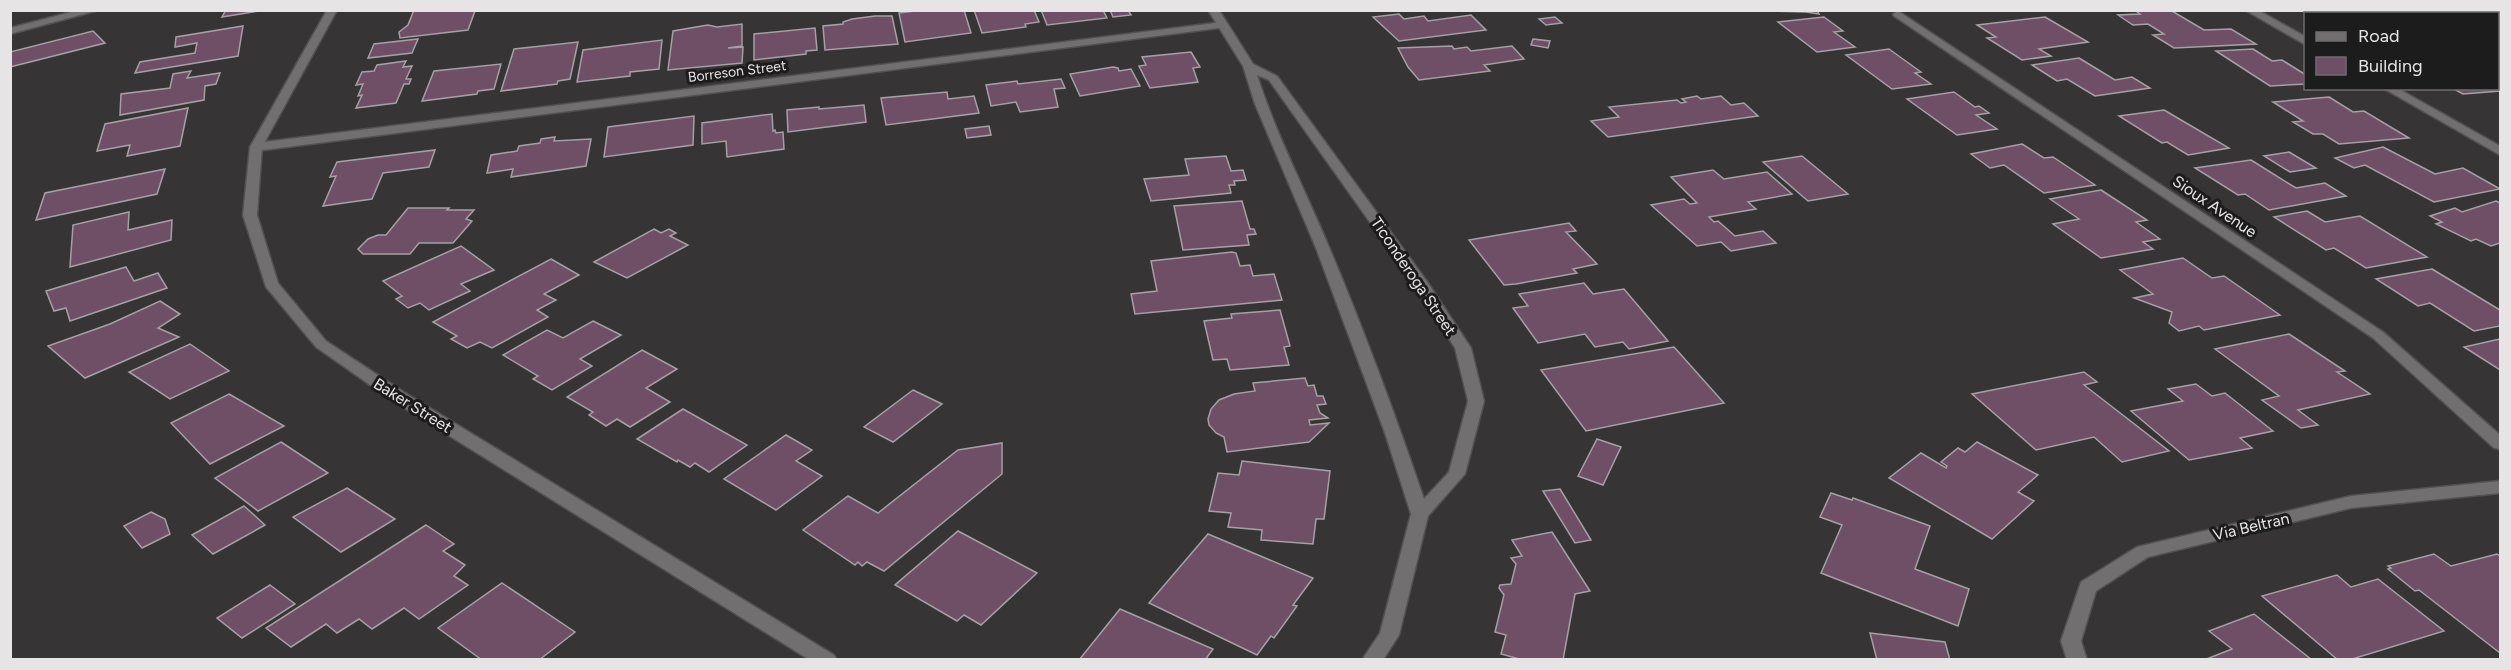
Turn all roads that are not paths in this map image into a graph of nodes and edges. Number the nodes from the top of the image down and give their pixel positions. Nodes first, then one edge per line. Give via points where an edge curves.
1 (94, 10) edge
2 (332, 10) edge
3 (1213, 10) edge
4 (2250, 10) edge
5 (1898, 14) dead end
6 (1223, 25) junction
7 (10, 31) edge
8 (2304, 41) edge
9 (1249, 66) junction
10 (2392, 90) edge
11 (256, 147) junction
12 (2500, 151) edge
13 (2500, 444) edge
14 (2500, 487) edge
15 (1420, 514) junction
16 (827, 660) edge
17 (1372, 660) edge
18 (2077, 660) edge

1 - 7 street
2 - 11 street, Baker Street
3 - 6 street, Ticonderoga Street
4 - 8 street
5 - 13 street, Sioux Avenue via 2379,335
6 - 9 street, Ticonderoga Street
6 - 11 street, Borreson Street
9 - 15 street, Ticonderoga Street via 1261,104 1323,248
9 - 15 street, Ticonderoga Street via 1273,78 1417,277 1463,348 1476,401 1463,453 1457,474
10 - 12 street
11 - 16 street, Baker Street via 250,215 271,284 321,344 396,395
14 - 18 street, Via Beltran via 2351,502 2143,552 2088,586 2071,641
15 - 17 street, Ticonderoga Street via 1389,635

